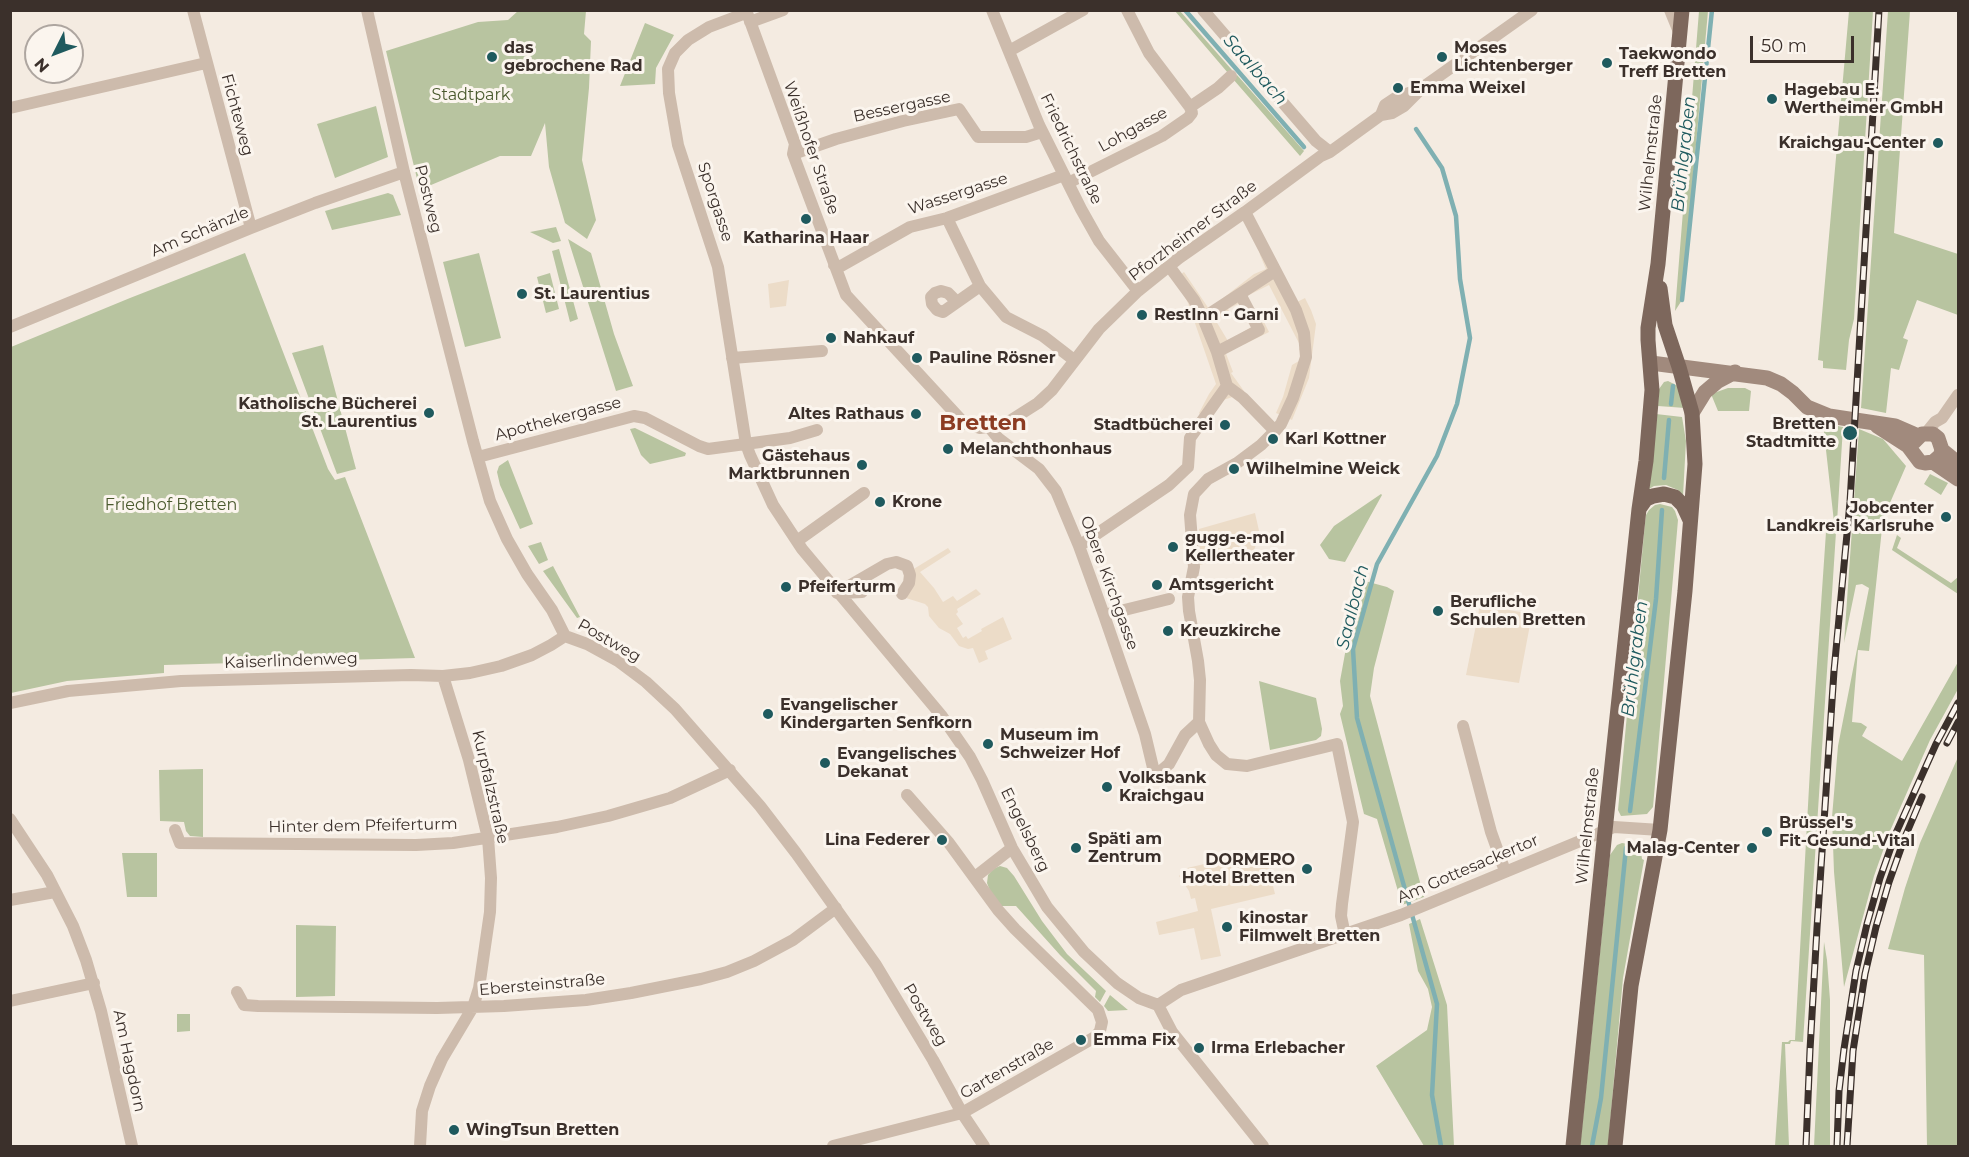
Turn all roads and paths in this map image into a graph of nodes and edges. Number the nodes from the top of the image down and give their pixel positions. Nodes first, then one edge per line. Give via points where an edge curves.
1 (193, 10) edge
2 (367, 10) edge
3 (783, 10) edge
4 (992, 10) edge
5 (1083, 10) edge
6 (1127, 10) edge
7 (1203, 10) edge
8 (1532, 10) edge
9 (1670, 10) edge
10 (1682, 10) edge
11 (747, 15) edge
12 (1680, 37) junction
13 (1009, 51) junction
14 (206, 63) junction
15 (1231, 76) dead end
16 (1190, 107) junction
17 (10, 108) edge
18 (1042, 132) junction
19 (1330, 152) junction
20 (794, 154) junction
21 (404, 172) junction
22 (1066, 179) junction
23 (1245, 212) junction
24 (947, 218) junction
25 (250, 228) junction
26 (1658, 264) junction
27 (834, 266) junction
28 (1169, 267) junction
29 (1275, 271) junction
30 (980, 286) junction
31 (1138, 291) junction
32 (1239, 294) junction
33 (957, 302) dead end
34 (1203, 318) junction
35 (10, 327) edge
36 (822, 351) dead end
37 (1217, 352) junction
38 (732, 358) junction
39 (1074, 360) junction
40 (1651, 363) junction
41 (1679, 367) junction
42 (1735, 372) junction
43 (1227, 386) junction
44 (1959, 395) edge
45 (1692, 412) junction
46 (990, 428) junction
47 (817, 430) dead end
48 (1275, 431) junction
49 (746, 444) junction
50 (1928, 445) junction
51 (478, 457) junction
52 (1959, 463) edge
53 (1188, 467) junction
54 (1959, 478) edge
55 (1208, 479) junction
56 (864, 493) dead end
57 (1639, 509) junction
58 (1690, 520) junction
59 (797, 541) junction
60 (1079, 546) junction
61 (862, 592) dead end
62 (837, 593) junction
63 (902, 594) dead end
64 (1169, 600) dead end
65 (1104, 615) junction
66 (565, 636) junction
67 (443, 676) junction
68 (10, 703) edge
69 (1199, 722) junction
70 (1463, 726) dead end
71 (730, 770) junction
72 (907, 795) dead end
73 (10, 819) edge
74 (175, 830) dead end
75 (1660, 830) junction
76 (1605, 831) junction
77 (488, 838) junction
78 (1012, 848) junction
79 (1505, 871) junction
80 (975, 877) junction
81 (55, 892) junction
82 (10, 900) edge
83 (837, 908) junction
84 (1345, 935) junction
85 (94, 983) junction
86 (237, 992) dead end
87 (10, 1001) edge
88 (1158, 1005) junction
89 (472, 1007) junction
90 (962, 1113) junction
91 (132, 1146) edge
92 (420, 1146) edge
93 (833, 1146) edge
94 (984, 1146) edge
95 (1263, 1146) edge
96 (1573, 1146) edge
97 (1615, 1146) edge

1 - 14 street, Fichteweg
2 - 21 street, Postweg
3 - 11 street, Sporgasse
4 - 13 street, Friedrichstraße
5 - 13 street
6 - 16 street via 1149,53
7 - 19 street via 1316,141
8 - 19 street, Pforzheimer Straße via 1422,88 1385,105 1381,115
9 - 12 street
10 - 12 main road, Wilhelmstraße
11 - 20 street, Weißhofer Straße via 795,144
11 - 38 street, Sporgasse via 709,27 688,40 668,69 678,145 718,267
12 - 26 main road, Wilhelmstraße
13 - 18 street, Friedrichstraße
14 - 17 street
14 - 25 street, Fichteweg
15 - 16 street, Lohgasse
16 - 22 street, Lohgasse via 1192,113 1188,118 1162,136
18 - 20 street, Bessergasse via 1026,138 978,137 959,109 903,121
18 - 22 street, Friedrichstraße
19 - 23 street, Pforzheimer Straße
20 - 27 street, Weißhofer Straße
21 - 25 street, Am Schänzle
21 - 51 street, Postweg
22 - 24 street, Wassergasse
22 - 31 street, Friedrichstraße via 1099,240
23 - 28 street, Pforzheimer Straße
23 - 29 street
24 - 27 street, Wassergasse via 909,227 841,266
24 - 30 street
25 - 35 street, Am Schänzle
26 - 40 main road, Wilhelmstraße via 1648,328
26 - 41 main road, Wilhelmstraße via 1665,325
27 - 46 street, Weißhofer Straße via 846,295 964,423
28 - 31 street, Pforzheimer Straße
28 - 34 street
29 - 32 street
29 - 48 street via 1296,310 1304,333 1306,357 1293,398
30 - 33 street
30 - 39 street via 1006,317 1043,336
31 - 39 street, Pforzheimer Straße
32 - 34 street
32 - 37 street via 1259,330
34 - 37 street
36 - 38 street
37 - 43 street
38 - 49 street, Sporgasse
39 - 46 street, Pforzheimer Straße via 1038,403 1005,424
40 - 41 street
40 - 57 main road, Wilhelmstraße via 1652,390
41 - 42 street
41 - 45 main road, Wilhelmstraße
42 - 45 street via 1705,392
42 - 50 street via 1781,384 1807,407 1829,416 1875,424
43 - 48 street
43 - 53 street via 1190,438
44 - 50 street
45 - 58 main road, Wilhelmstraße via 1695,464
46 - 60 street, Obere Kirchgasse via 1048,479
47 - 49 street, Apothekergasse
48 - 55 street via 1237,463
49 - 51 street, Apothekergasse via 703,448 634,416
49 - 59 street, Engelsberg via 773,505
50 - 52 street
50 - 54 street
51 - 66 street, Postweg via 490,501 507,539
53 - 55 street
53 - 60 street via 1169,485
55 - 69 street via 1194,494 1190,514 1194,567 1188,597 1198,661
56 - 59 street
57 - 58 main road via 1646,500 1664,494 1683,505
57 - 76 main road, Wilhelmstraße
58 - 75 main road, Wilhelmstraße
59 - 62 street, Engelsberg
60 - 65 street, Obere Kirchgasse
61 - 62 street
62 - 63 street via 896,562 907,566 910,574
62 - 78 street, Engelsberg via 958,739 982,780
64 - 65 street
65 - 69 street, Obere Kirchgasse via 1145,734 1155,776 1169,764 1185,735
66 - 67 street, Kaiserlindenweg via 532,655 501,666
66 - 71 street, Postweg via 618,661 646,682
67 - 68 street, Kaiserlindenweg via 181,681 68,691
67 - 77 street, Kurpfalzstraße
69 - 84 street via 1216,755 1227,764 1247,766 1337,744 1353,822 1341,916
70 - 79 street
71 - 77 street, Hinter dem Pfeiferturm via 638,808
71 - 83 street, Postweg
72 - 80 street
73 - 81 street, Am Hagdorn
74 - 77 street, Hinter dem Pfeiferturm via 180,843 416,845
75 - 76 street, Am Gottesackertor
75 - 97 main road, Wilhelmstraße via 1631,986
76 - 79 street, Am Gottesackertor
76 - 96 main road, Wilhelmstraße
77 - 89 street, Kurpfalzstraße via 490,912
78 - 80 street
78 - 88 street, Engelsberg via 1047,907 1084,951 1117,983
79 - 84 street, Am Gottesackertor
80 - 90 street, Gartenstraße via 1015,929 1098,1010 1102,1022 1095,1037
81 - 82 street
81 - 85 street, Am Hagdorn via 73,926
83 - 89 street, Ebersteinstraße via 776,950 718,975 586,1000
83 - 90 street, Postweg via 876,965
84 - 88 street, Am Gottesackertor via 1180,990
85 - 87 street
85 - 91 street, Am Hagdorn
86 - 89 street, Ebersteinstraße via 244,1005
88 - 95 street via 1172,1032
89 - 92 street, Kurpfalzstraße via 430,1086 422,1111
90 - 93 street, Gartenstraße
90 - 94 street, Postweg

